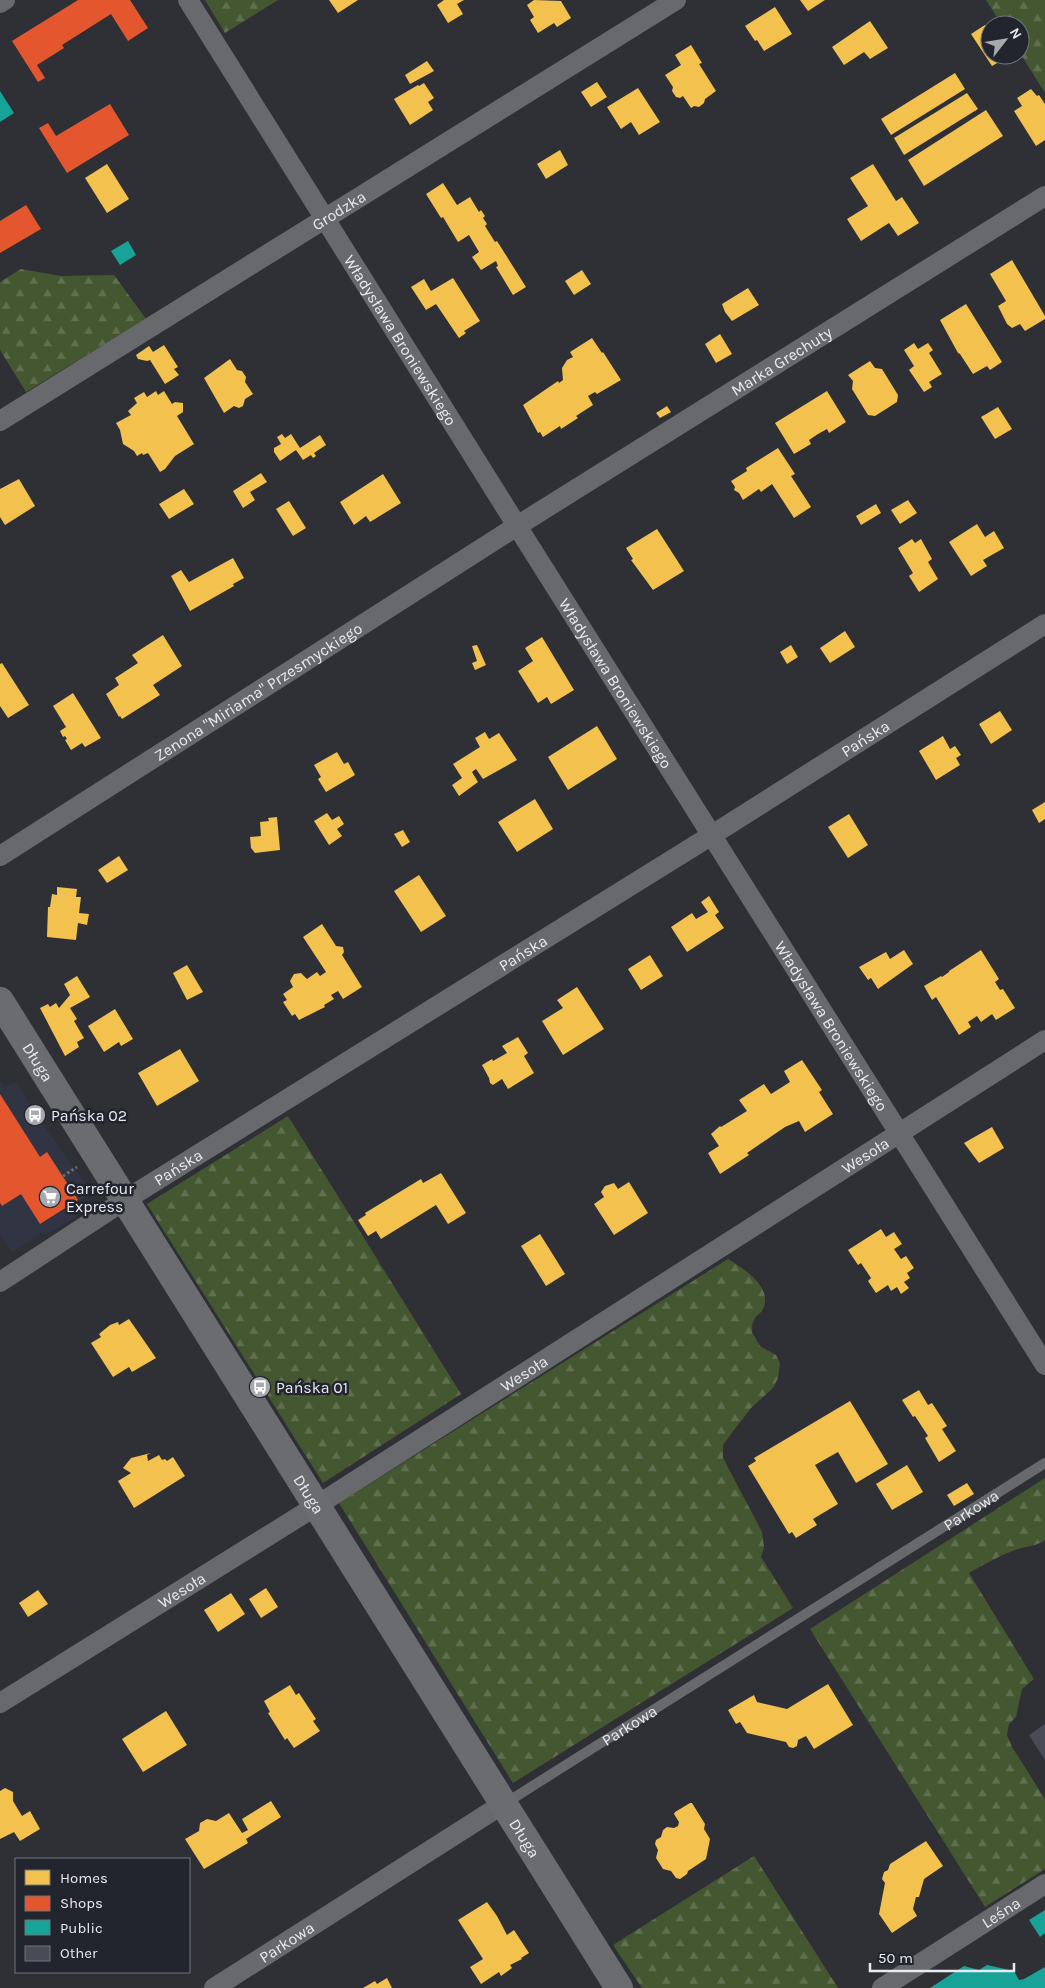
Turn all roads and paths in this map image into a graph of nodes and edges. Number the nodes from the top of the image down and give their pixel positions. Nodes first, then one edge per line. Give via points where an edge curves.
1 (5, 0) edge
2 (188, 0) edge
3 (676, 0) edge
4 (0, 3) edge
5 (1045, 196) edge
6 (324, 219) junction
7 (0, 421) edge
8 (517, 526) junction
9 (1045, 624) edge
10 (712, 835) junction
11 (0, 856) edge
12 (0, 1001) edge
13 (1045, 1040) edge
14 (900, 1133) junction
15 (82, 1164) dead end
16 (63, 1176) dead end
17 (125, 1200) junction
18 (0, 1282) edge
19 (1045, 1365) edge
20 (1045, 1463) edge
21 (316, 1506) junction
22 (0, 1703) edge
23 (503, 1804) junction
24 (1045, 1884) edge
25 (214, 1988) edge
26 (619, 1988) edge
27 (882, 1988) edge

1 - 4 street
2 - 6 street, Władysława Broniewskiego
3 - 6 street, Grodzka
5 - 8 street, Marka Grechuty
6 - 7 street, Grodzka
6 - 8 street, Władysława Broniewskiego
8 - 10 street, Władysława Broniewskiego
8 - 11 street, Zenona "Miriama" Przesmyckiego
9 - 10 street, Pańska
10 - 14 street, Władysława Broniewskiego
10 - 17 street, Pańska
12 - 17 street, Długa
13 - 14 street, Wesoła
14 - 19 street, Władysława Broniewskiego
14 - 21 street, Wesoła
15 - 16 path
17 - 18 street, Pańska
17 - 21 street, Długa
20 - 23 lane, Parkowa
21 - 22 street, Wesoła
21 - 23 street, Długa
23 - 25 street, Parkowa
23 - 26 street, Długa
24 - 27 street, Leśna

